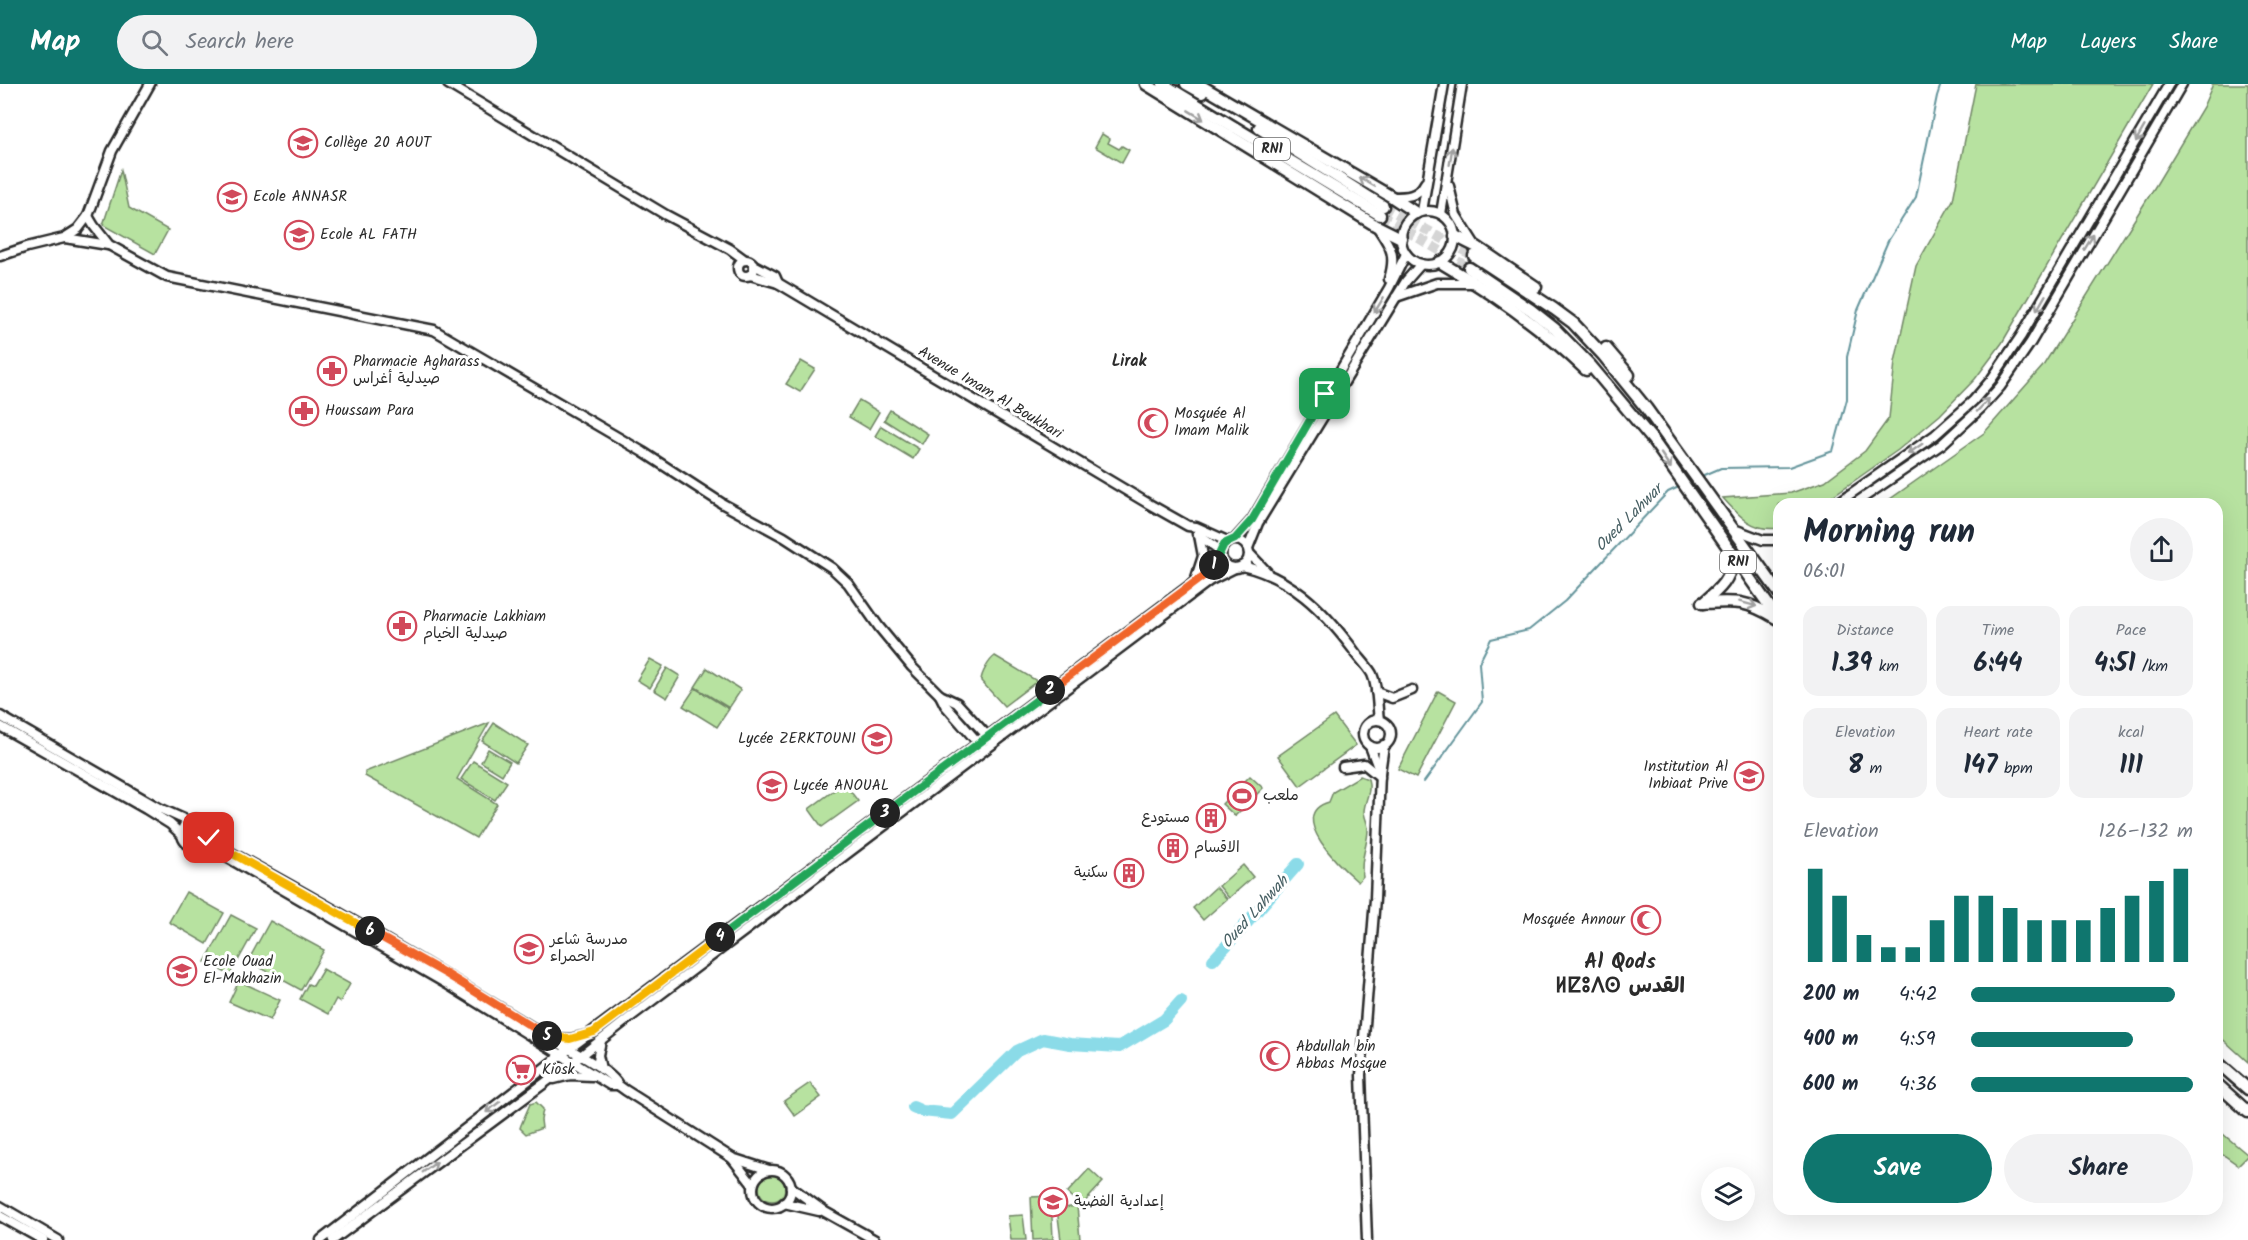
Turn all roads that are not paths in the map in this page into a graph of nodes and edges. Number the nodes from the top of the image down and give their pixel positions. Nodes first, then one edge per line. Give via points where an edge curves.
1 (150, 84) edge
2 (448, 84) edge
3 (1146, 84) edge
4 (1163, 84) edge
5 (1186, 84) edge
6 (1198, 84) edge
7 (1444, 84) edge
8 (1462, 84) edge
9 (2169, 84) edge
10 (2182, 84) edge
11 (1448, 176) junction
12 (1427, 180) junction
13 (1392, 197) junction
14 (1419, 212) junction
15 (1441, 214) junction
16 (1380, 215) junction
17 (88, 216) junction
18 (1455, 236) junction
19 (64, 238) junction
20 (1401, 238) junction
21 (109, 245) junction
22 (1476, 252) junction
23 (1406, 254) junction
24 (0, 256) edge
25 (1440, 262) junction
26 (741, 263) junction
27 (1421, 264) junction
28 (754, 265) junction
29 (1469, 268) tunnel mouth
30 (750, 275) junction
31 (778, 283) junction
32 (1476, 283) junction
33 (1389, 288) junction
34 (1396, 297) junction
35 (1652, 439) junction
36 (1845, 498) edge
37 (1863, 498) edge
38 (1188, 526) junction
39 (1731, 528) junction
40 (1199, 535) junction
41 (1231, 540) junction
42 (1773, 540) edge
43 (1249, 551) junction
44 (1221, 553) junction
45 (1735, 557) junction
46 (1239, 567) junction
47 (1272, 576) junction
48 (1195, 582) junction
49 (1773, 586) edge
50 (1773, 611) edge
51 (1773, 617) edge
52 (1412, 690) dead end
53 (1376, 694) junction
54 (940, 695) junction
55 (0, 716) edge
56 (1379, 720) junction
57 (1370, 722) junction
58 (0, 726) edge
59 (991, 740) junction
60 (1384, 745) junction
61 (1370, 746) junction
62 (981, 747) junction
63 (1343, 767) dead end
64 (1380, 775) junction
65 (188, 821) junction
66 (210, 834) junction
67 (182, 835) junction
68 (201, 846) junction
69 (594, 1032) junction
70 (543, 1039) junction
71 (602, 1040) junction
72 (565, 1052) junction
73 (577, 1059) junction
74 (2223, 1067) edge
75 (540, 1071) junction
76 (599, 1073) junction
77 (548, 1080) junction
78 (2223, 1089) edge
79 (2248, 1089) edge
80 (2248, 1112) edge
81 (732, 1158) junction
82 (769, 1170) junction
83 (753, 1185) junction
84 (791, 1187) junction
85 (784, 1203) junction
86 (0, 1206) edge
87 (825, 1212) junction
88 (0, 1216) edge
89 (43, 1240) edge
90 (58, 1240) edge
91 (321, 1240) edge
92 (333, 1240) edge
93 (875, 1240) edge
94 (1367, 1240) edge

1 - 17 street via 112,151
2 - 26 street via 722,246
3 -> 16 highway
4 - 16 highway, RN1
5 - 16 highway, RN1
13 -> 6 highway
7 - 12 street
11 -> 8 street
9 -> 36 street via 2021,336 1991,380 1935,435
37 -> 10 street via 1942,444 2000,387 2031,342
11 - 15 street
11 - 22 street via 1456,215
12 - 13 street via 1416,194
12 - 14 street
13 - 14 highway
14 - 15 street
14 - 20 street via 1405,224
15 - 18 street via 1448,219
16 - 20 highway
16 - 33 street via 1394,257
17 - 19 street via 74,233
17 - 21 street
18 - 22 highway
18 - 25 street via 1454,246
19 - 21 street
19 - 24 street
20 - 23 street
21 - 54 street via 167,277 434,330 644,452 832,568 848,582 912,667
22 - 39 highway, RN1 via 1548,295 1618,360
23 - 27 street
23 - 33 street
25 - 27 street
25 - 32 highway
26 - 28 street via 750,261
26 - 30 street via 738,271
27 - 34 street
28 - 30 street
28 - 31 street, Avenue Imam Al Boukhari via 775,276
29 - 35 highway, RN1 via 1558,332
30 - 31 street, Avenue Imam Al Boukhari
31 - 38 street, Avenue Imam Al Boukhari
32 - 34 street via 1437,283
32 - 35 highway via 1548,335 1588,372 1640,432
33 -> 41 street via 1252,520
34 - 43 street via 1256,528
35 -> 45 highway, RN1
38 - 40 street, Avenue Imam Al Boukhari
38 - 41 street, Avenue Imam Al Boukhari
39 - 42 street via 1755,538
39 - 49 highway, RN1
40 - 44 street, Avenue Imam Al Boukhari
40 - 48 street via 1203,556
41 - 43 street via 1242,541
41 - 44 street
43 - 46 street via 1248,561
43 - 47 street
44 - 46 street via 1225,564
44 - 48 street
45 - 50 highway, RN1
45 -> 51 highway via 1721,588 1702,603 1749,604
46 - 47 street
46 - 59 street via 1209,581
47 - 53 street via 1311,600 1326,616 1372,675
48 - 59 street
52 - 53 street via 1392,698
53 - 56 street
53 - 57 street
54 - 59 street via 957,703
54 - 62 street
55 - 65 street
56 - 57 street
56 - 60 street via 1390,730 1390,739
57 - 61 street via 1363,733
58 - 67 street via 146,809
59 - 62 street
60 - 61 street
60 - 64 street
61 - 64 street
62 - 69 street
62 - 71 street
63 - 64 street via 1364,764
64 - 94 street via 1361,1076
65 - 66 street via 204,821
65 - 67 street
66 - 68 street
66 - 70 street via 226,850 448,975
67 - 68 street via 189,845
68 - 70 street
69 - 70 street via 570,1039
69 - 72 street
70 - 72 street
70 - 75 street via 547,1056
71 - 73 street
71 - 76 street via 598,1049
72 - 73 street
72 - 75 street
73 - 76 street
73 - 77 street
74 - 79 highway
75 -> 91 street
76 - 77 street
76 - 81 street via 610,1085 618,1085
92 -> 77 street
78 - 80 highway
81 - 82 street
81 - 83 street
82 - 83 street via 759,1175
82 - 84 street via 785,1174
83 - 85 street via 755,1198 762,1205 776,1207
84 - 85 street
84 - 87 street
85 - 87 street
86 - 90 street
87 - 93 street
88 - 89 street

